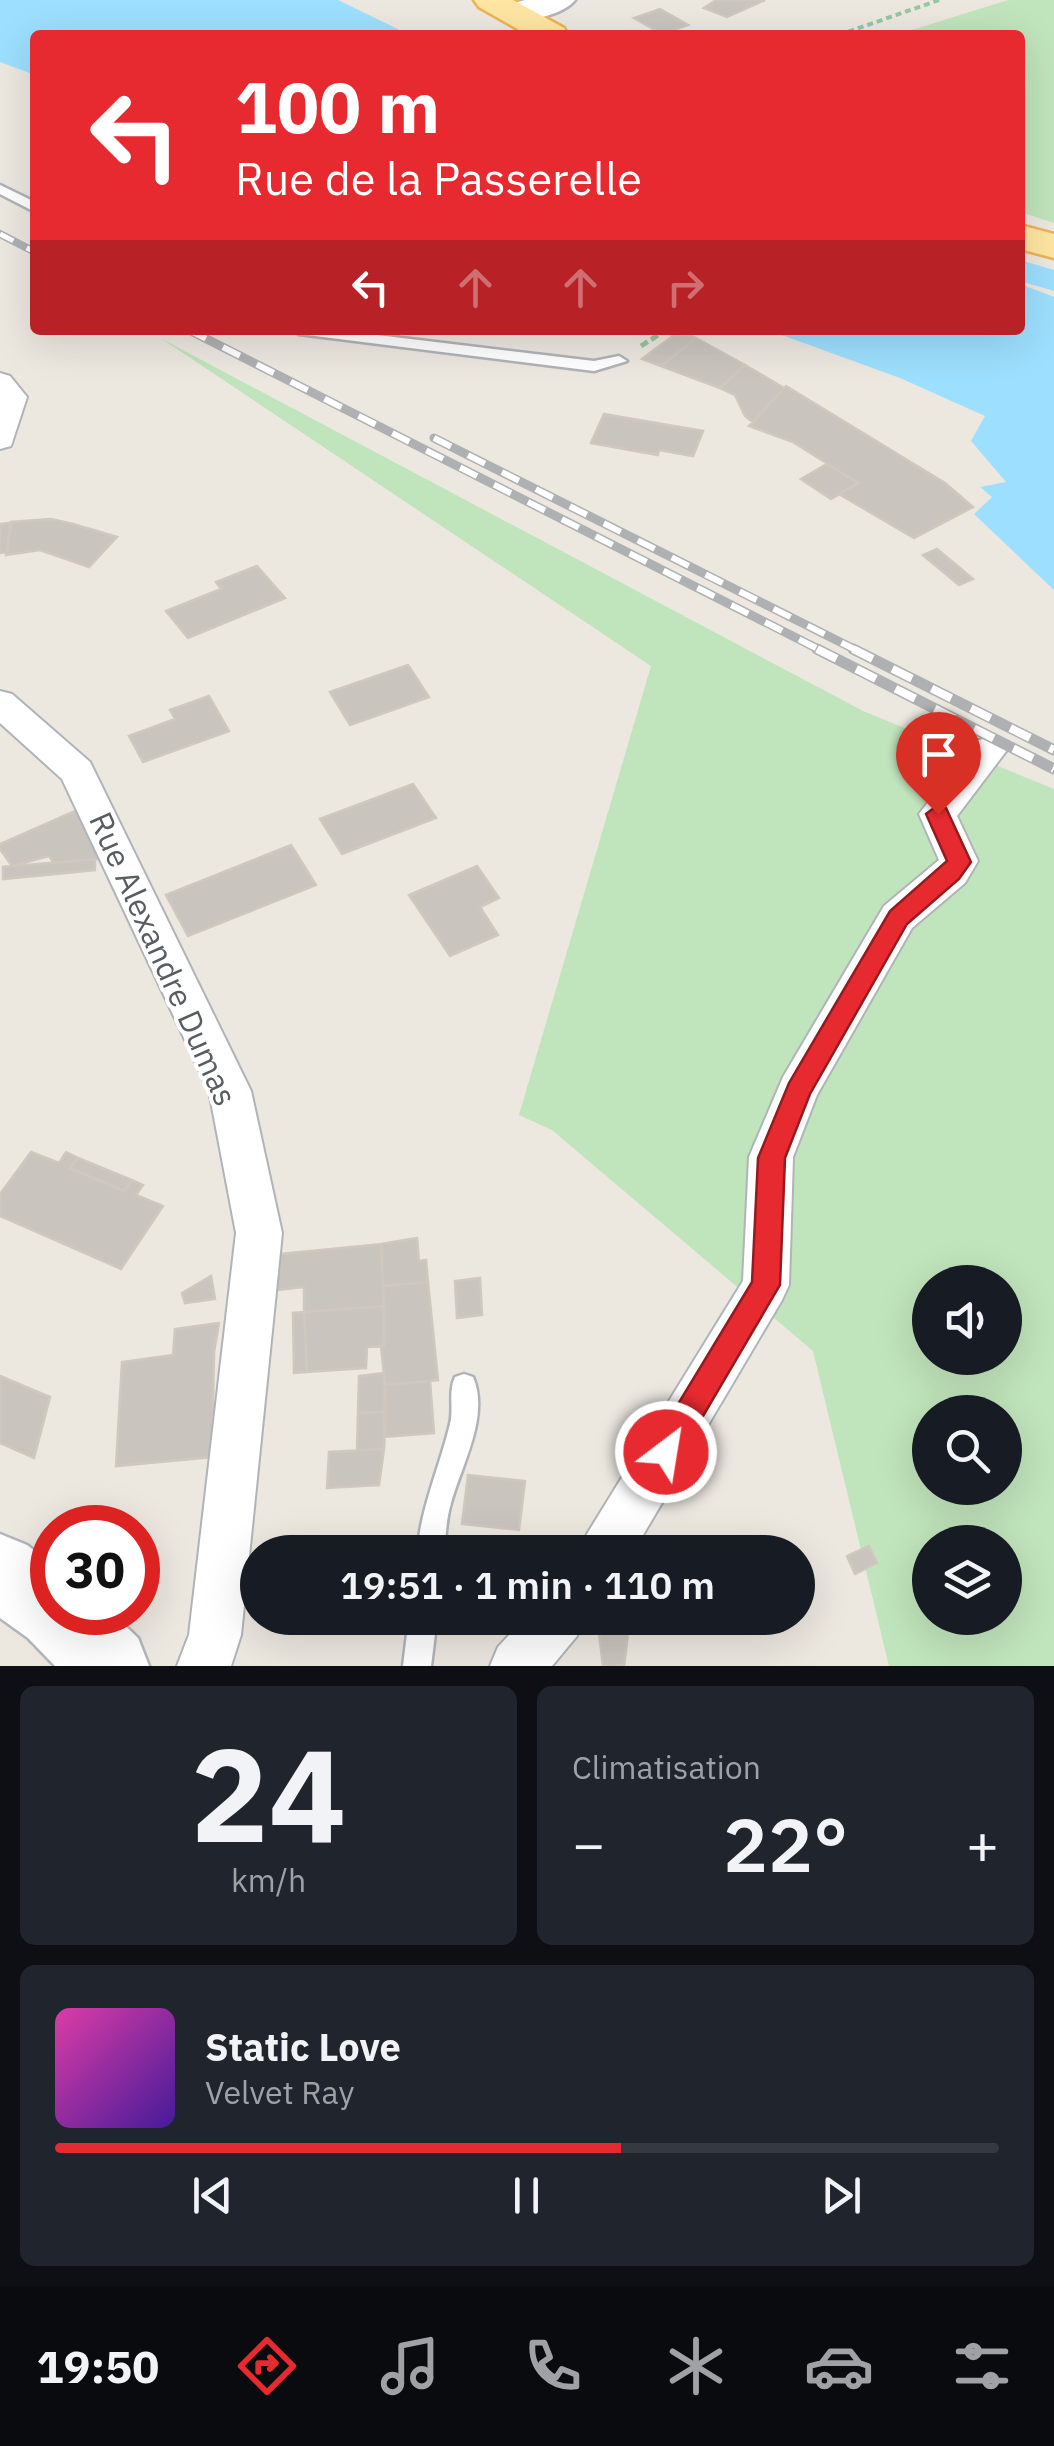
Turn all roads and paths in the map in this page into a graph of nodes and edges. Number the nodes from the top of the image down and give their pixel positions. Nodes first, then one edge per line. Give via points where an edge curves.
1 (558, 0) edge
2 (939, 0) edge
3 (502, 7) edge
4 (543, 30) edge
5 (852, 30) edge
6 (0, 190) edge
7 (30, 205) edge
8 (1025, 238) edge
9 (1054, 246) edge
10 (341, 335) edge
11 (620, 361) dead end
12 (0, 382) edge
13 (0, 440) edge
14 (0, 704) edge
15 (989, 750) dead end
16 (464, 1386) dead end
17 (432, 1535) edge
18 (615, 1535) edge
19 (0, 1572) edge
20 (30, 1594) edge
21 (78, 1635) edge
22 (420, 1635) edge
23 (544, 1635) edge
24 (110, 1666) edge
25 (204, 1666) edge
26 (417, 1666) edge
27 (517, 1666) edge

1 - 3 main road
2 - 5 path
3 - 4 main road
6 - 7 lane
8 - 9 main road
10 - 11 lane via 594,366
12 - 13 street via 12,397
14 - 25 street, Rue Alexandre Dumas via 77,770 230,1091 259,1233 215,1635
15 - 18 street via 938,814 959,862 898,917 798,1090 772,1158 766,1285
16 - 17 lane via 464,1420
19 - 20 main road
21 - 24 main road
22 - 26 lane
23 - 27 street

